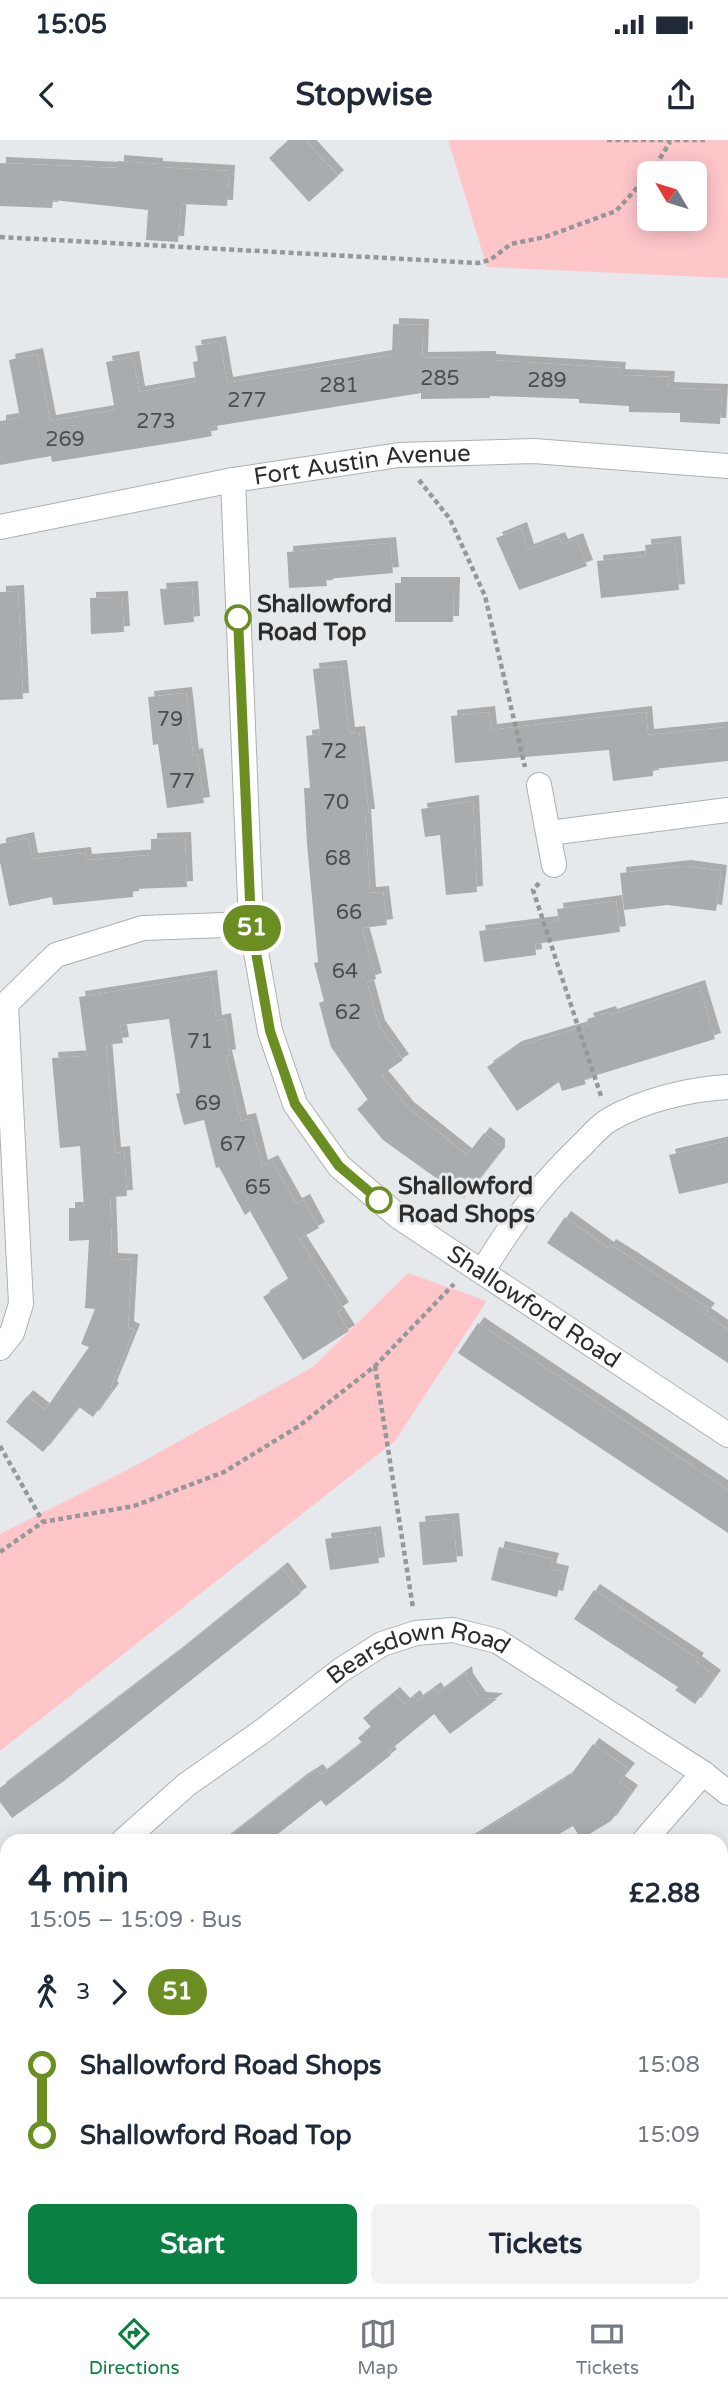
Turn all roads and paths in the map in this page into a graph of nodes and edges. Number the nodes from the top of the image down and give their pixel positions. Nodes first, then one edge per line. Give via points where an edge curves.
1 (607, 140) edge
2 (705, 140) edge
3 (670, 142) edge
4 (658, 161) edge
5 (637, 188) edge
6 (0, 237) edge
7 (399, 455) junction
8 (728, 466) edge
9 (233, 480) junction
10 (0, 527) edge
11 (539, 785) joint
12 (728, 810) edge
13 (549, 833) junction
14 (554, 865) joint
15 (251, 924) junction
16 (728, 1087) edge
17 (608, 1120) junction
18 (477, 1268) junction
19 (0, 1348) edge
20 (375, 1366) junction
21 (728, 1435) edge
22 (0, 1446) edge
23 (43, 1522) junction
24 (0, 1552) edge
25 (416, 1633) junction
26 (704, 1773) junction
27 (728, 1793) edge
28 (130, 1834) edge
29 (650, 1834) edge

1 - 3 path
2 - 3 path
3 - 4 path
5 - 6 path via 616,211 545,237 511,244 478,263
7 - 8 street, Fort Austin Avenue via 534,451
7 - 9 street, Fort Austin Avenue
7 - 11 path via 450,519 485,596 526,770
9 - 10 street, Fort Austin Avenue
9 - 15 street, Shallowford Road
11 - 13 street
12 - 13 street
13 - 14 street
14 - 17 path via 533,890
15 - 18 street, Shallowford Road via 270,1031 295,1104 339,1166 399,1217
15 - 19 street via 143,928 57,955 6,1004 21,1304 12,1333
16 - 17 street via 706,1088
17 - 18 street via 544,1181
18 - 20 path
18 - 21 street, Shallowford Road
20 - 23 path via 299,1426 224,1472 134,1506
20 - 25 path
22 - 23 path
23 - 24 path
25 - 26 street, Bearsdown Road via 453,1630 497,1641
25 - 28 street, Bearsdown Road via 382,1644 341,1670 186,1785
26 - 27 street, Bearsdown Road
26 - 29 street

